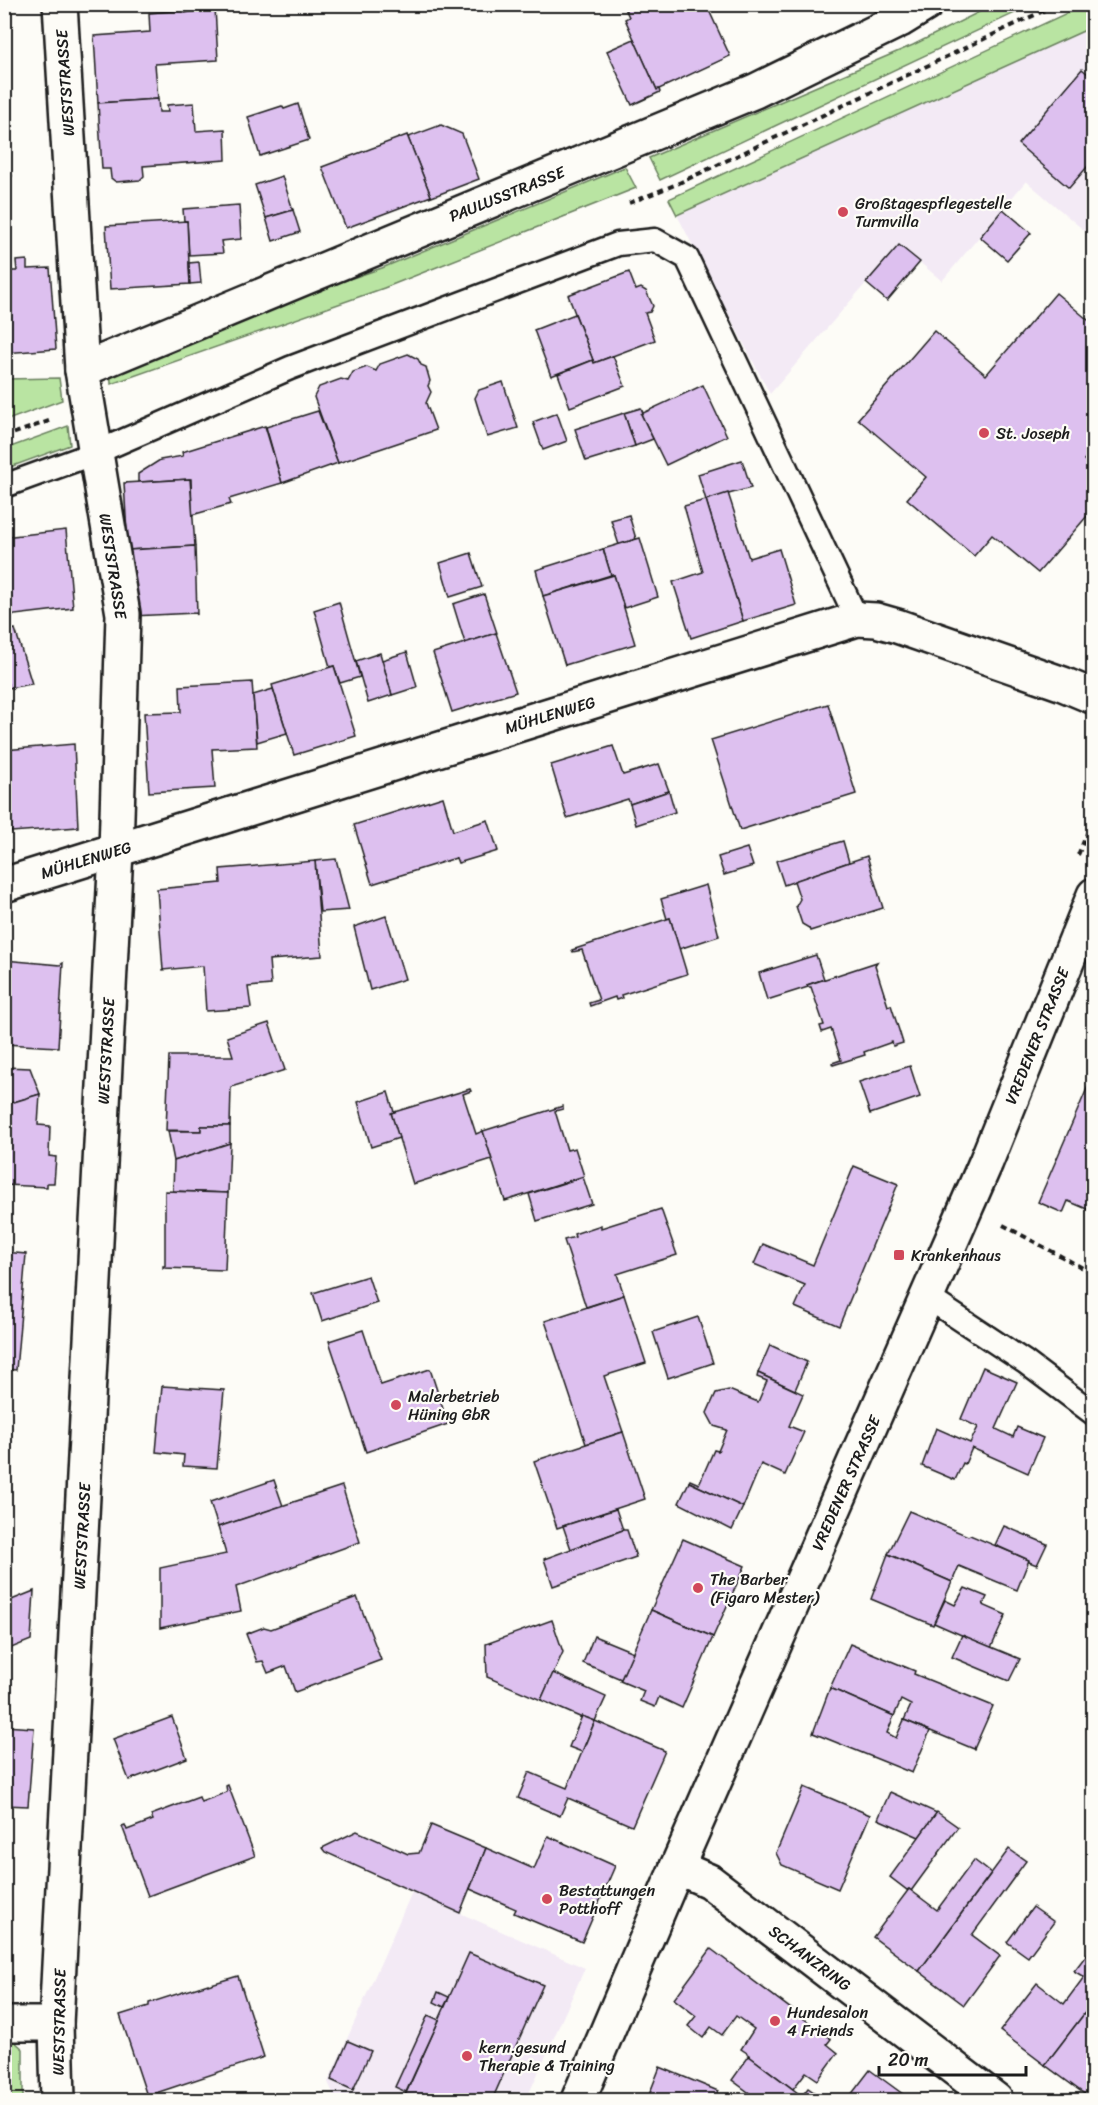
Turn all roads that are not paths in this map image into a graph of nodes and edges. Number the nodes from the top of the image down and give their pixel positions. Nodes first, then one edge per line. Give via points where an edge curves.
1 (60, 4) edge
2 (906, 10) edge
3 (82, 370) junction
4 (95, 453) junction
5 (4, 486) edge
6 (856, 619) junction
7 (1094, 697) edge
8 (116, 851) junction
9 (4, 885) edge
10 (1094, 895) edge
11 (927, 1297) junction
12 (1094, 1414) edge
13 (677, 1867) junction
14 (4, 2024) edge
15 (56, 2024) junction
16 (58, 2100) edge
17 (578, 2100) edge
18 (996, 2100) edge

1 - 3 street, WESTSTRASSE
2 - 3 street, PAULUSSTRASSE via 755,91
3 - 4 street, WESTSTRASSE
4 - 5 lane
4 - 6 lane via 290,368 618,244 655,240 687,258
4 - 8 street, WESTSTRASSE via 123,614
6 - 7 street, MÜHLENWEG via 897,626
6 - 8 street, MÜHLENWEG
8 - 9 street, MÜHLENWEG
8 - 15 street, WESTSTRASSE
10 - 11 street, VREDENER STRASSE
11 - 12 lane
11 - 13 street, VREDENER STRASSE
13 - 17 street, VREDENER STRASSE
13 - 18 street, SCHANZRING via 709,1881
14 - 15 street
15 - 16 street, WESTSTRASSE

